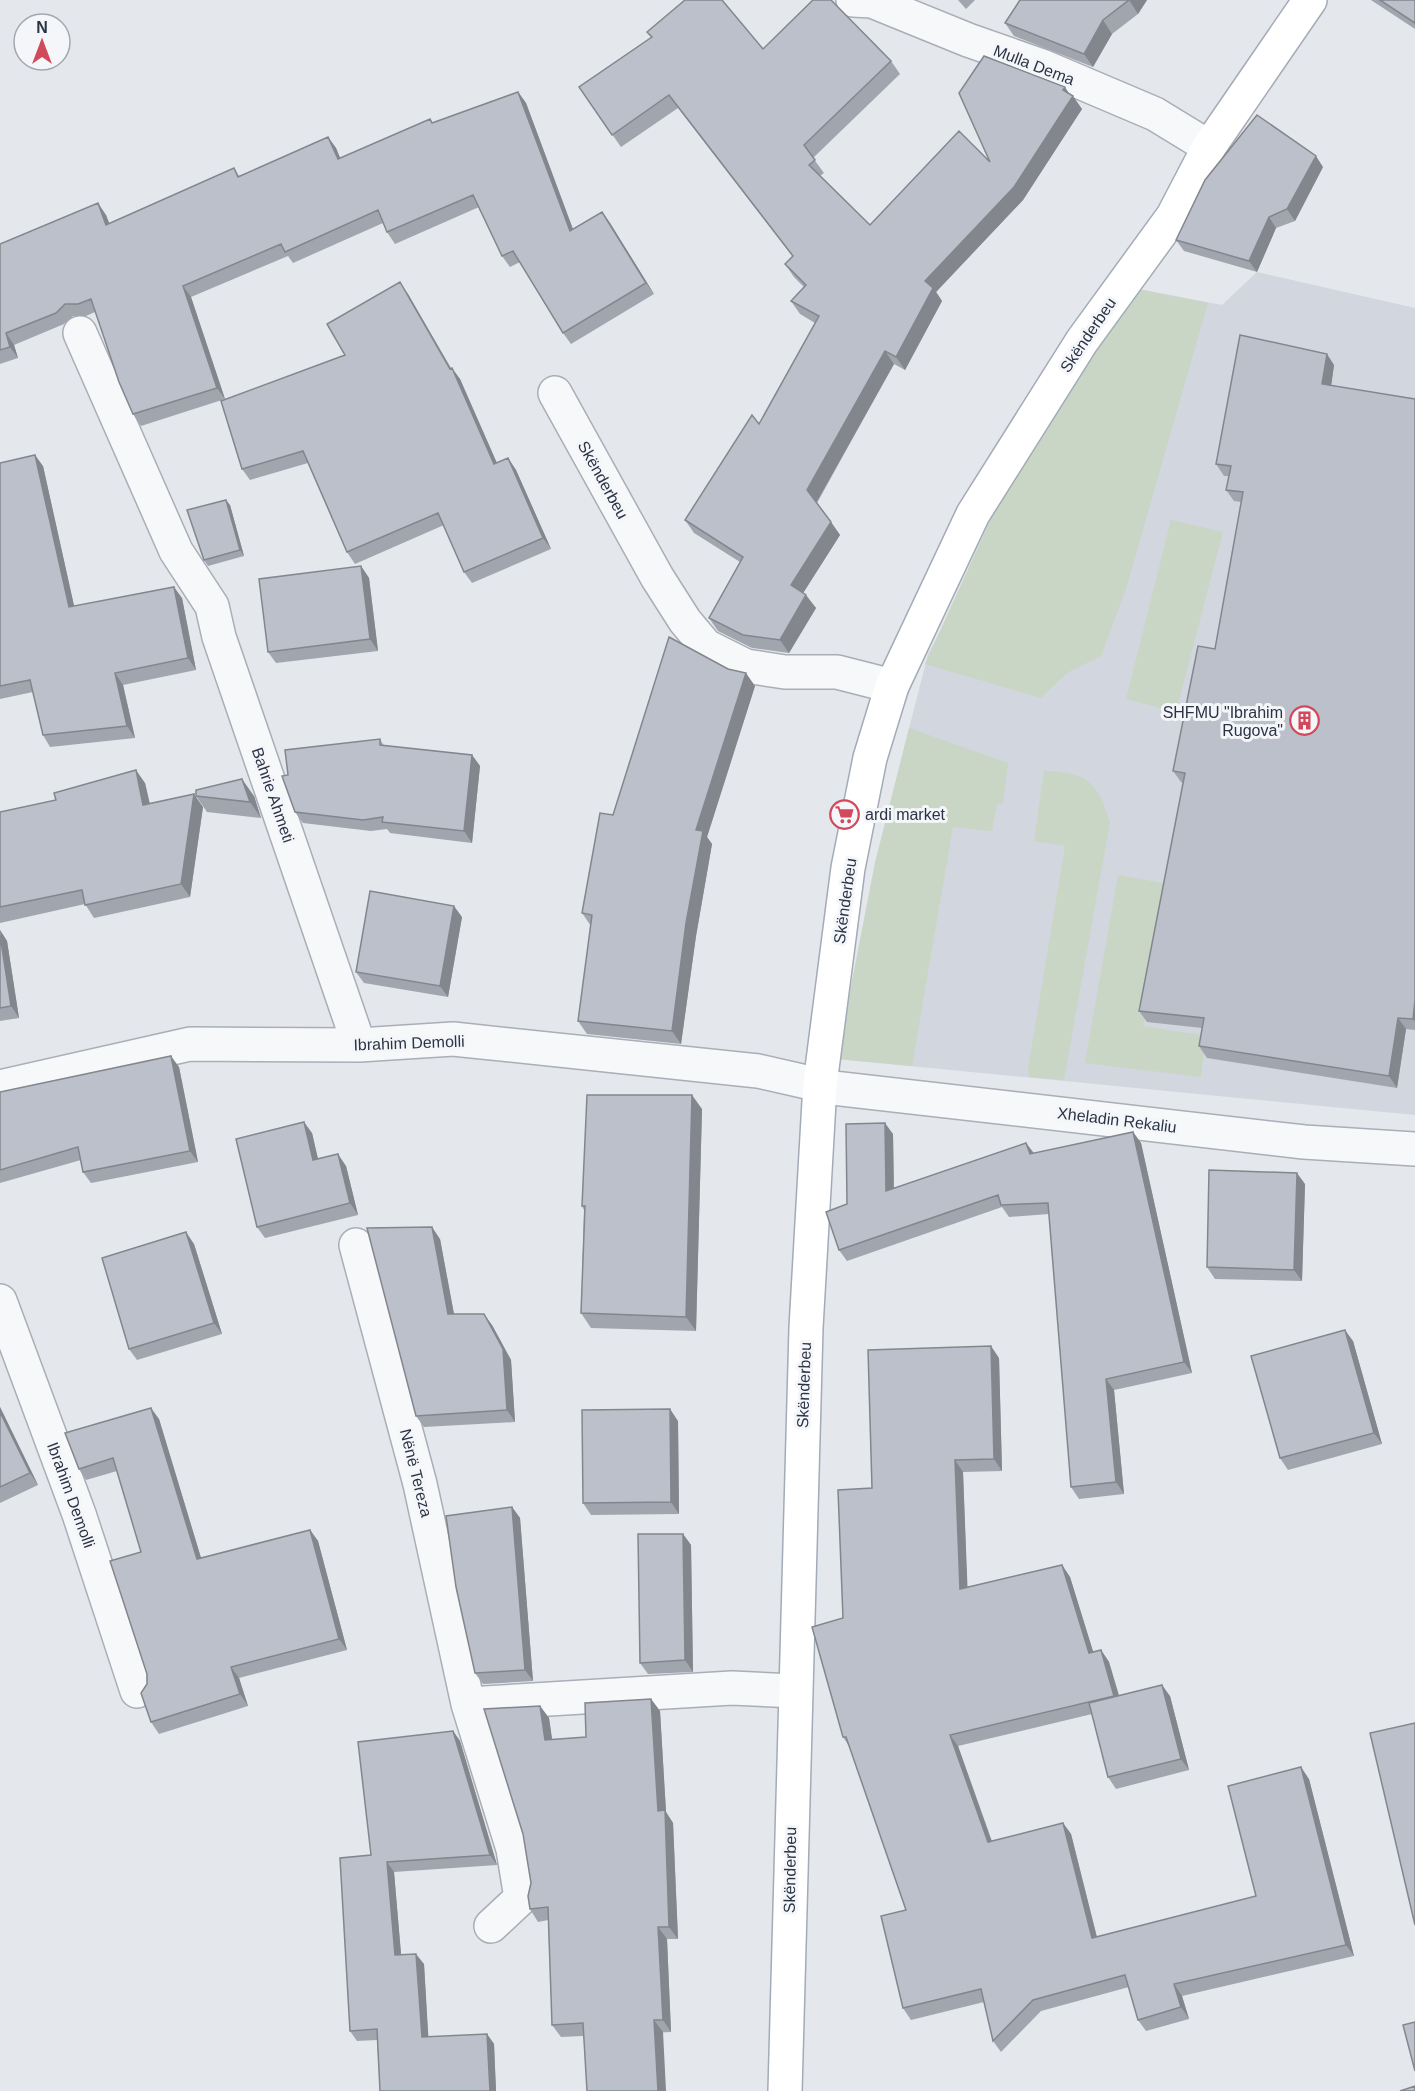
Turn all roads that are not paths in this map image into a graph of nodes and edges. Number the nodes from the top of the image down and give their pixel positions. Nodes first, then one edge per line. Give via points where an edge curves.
1 (853, 0) edge
2 (1310, 0) edge
3 (1209, 147) junction
4 (80, 333) dead end
5 (555, 393) dead end
6 (892, 686) junction
7 (359, 1045) junction
8 (820, 1084) junction
9 (0, 1087) edge
10 (1415, 1149) edge
11 (356, 1245) dead end
12 (0, 1301) edge
13 (137, 1691) dead end
14 (795, 1691) junction
15 (468, 1704) junction
16 (491, 1926) dead end
17 (785, 2091) edge

1 - 3 street, Mulla Dema via 872,1 1042,66 1155,114
2 - 3 main road, Skënderbeu
3 - 6 main road, Skënderbeu via 1173,216 1082,341 973,514
4 - 7 street, Bahrie Ahmeti via 176,551 212,606 219,638
5 - 6 street, Skënderbeu via 657,577 706,646 746,666 785,672 837,672
6 - 8 main road, Skënderbeu via 870,758 849,868
7 - 8 street, Ibrahim Demolli via 453,1039 758,1071
7 - 9 street, Ibrahim Demolli via 190,1044
8 - 10 street, Xheladin Rekaliu via 1304,1142
8 - 14 main road, Skënderbeu via 806,1329
11 - 15 street, Nënë Tereza via 420,1484
12 - 13 street, Ibrahim Demolli via 79,1514
14 - 15 street via 732,1688
14 - 17 main road, Skënderbeu
15 - 16 street, Nënë Tereza via 513,1849 521,1898

